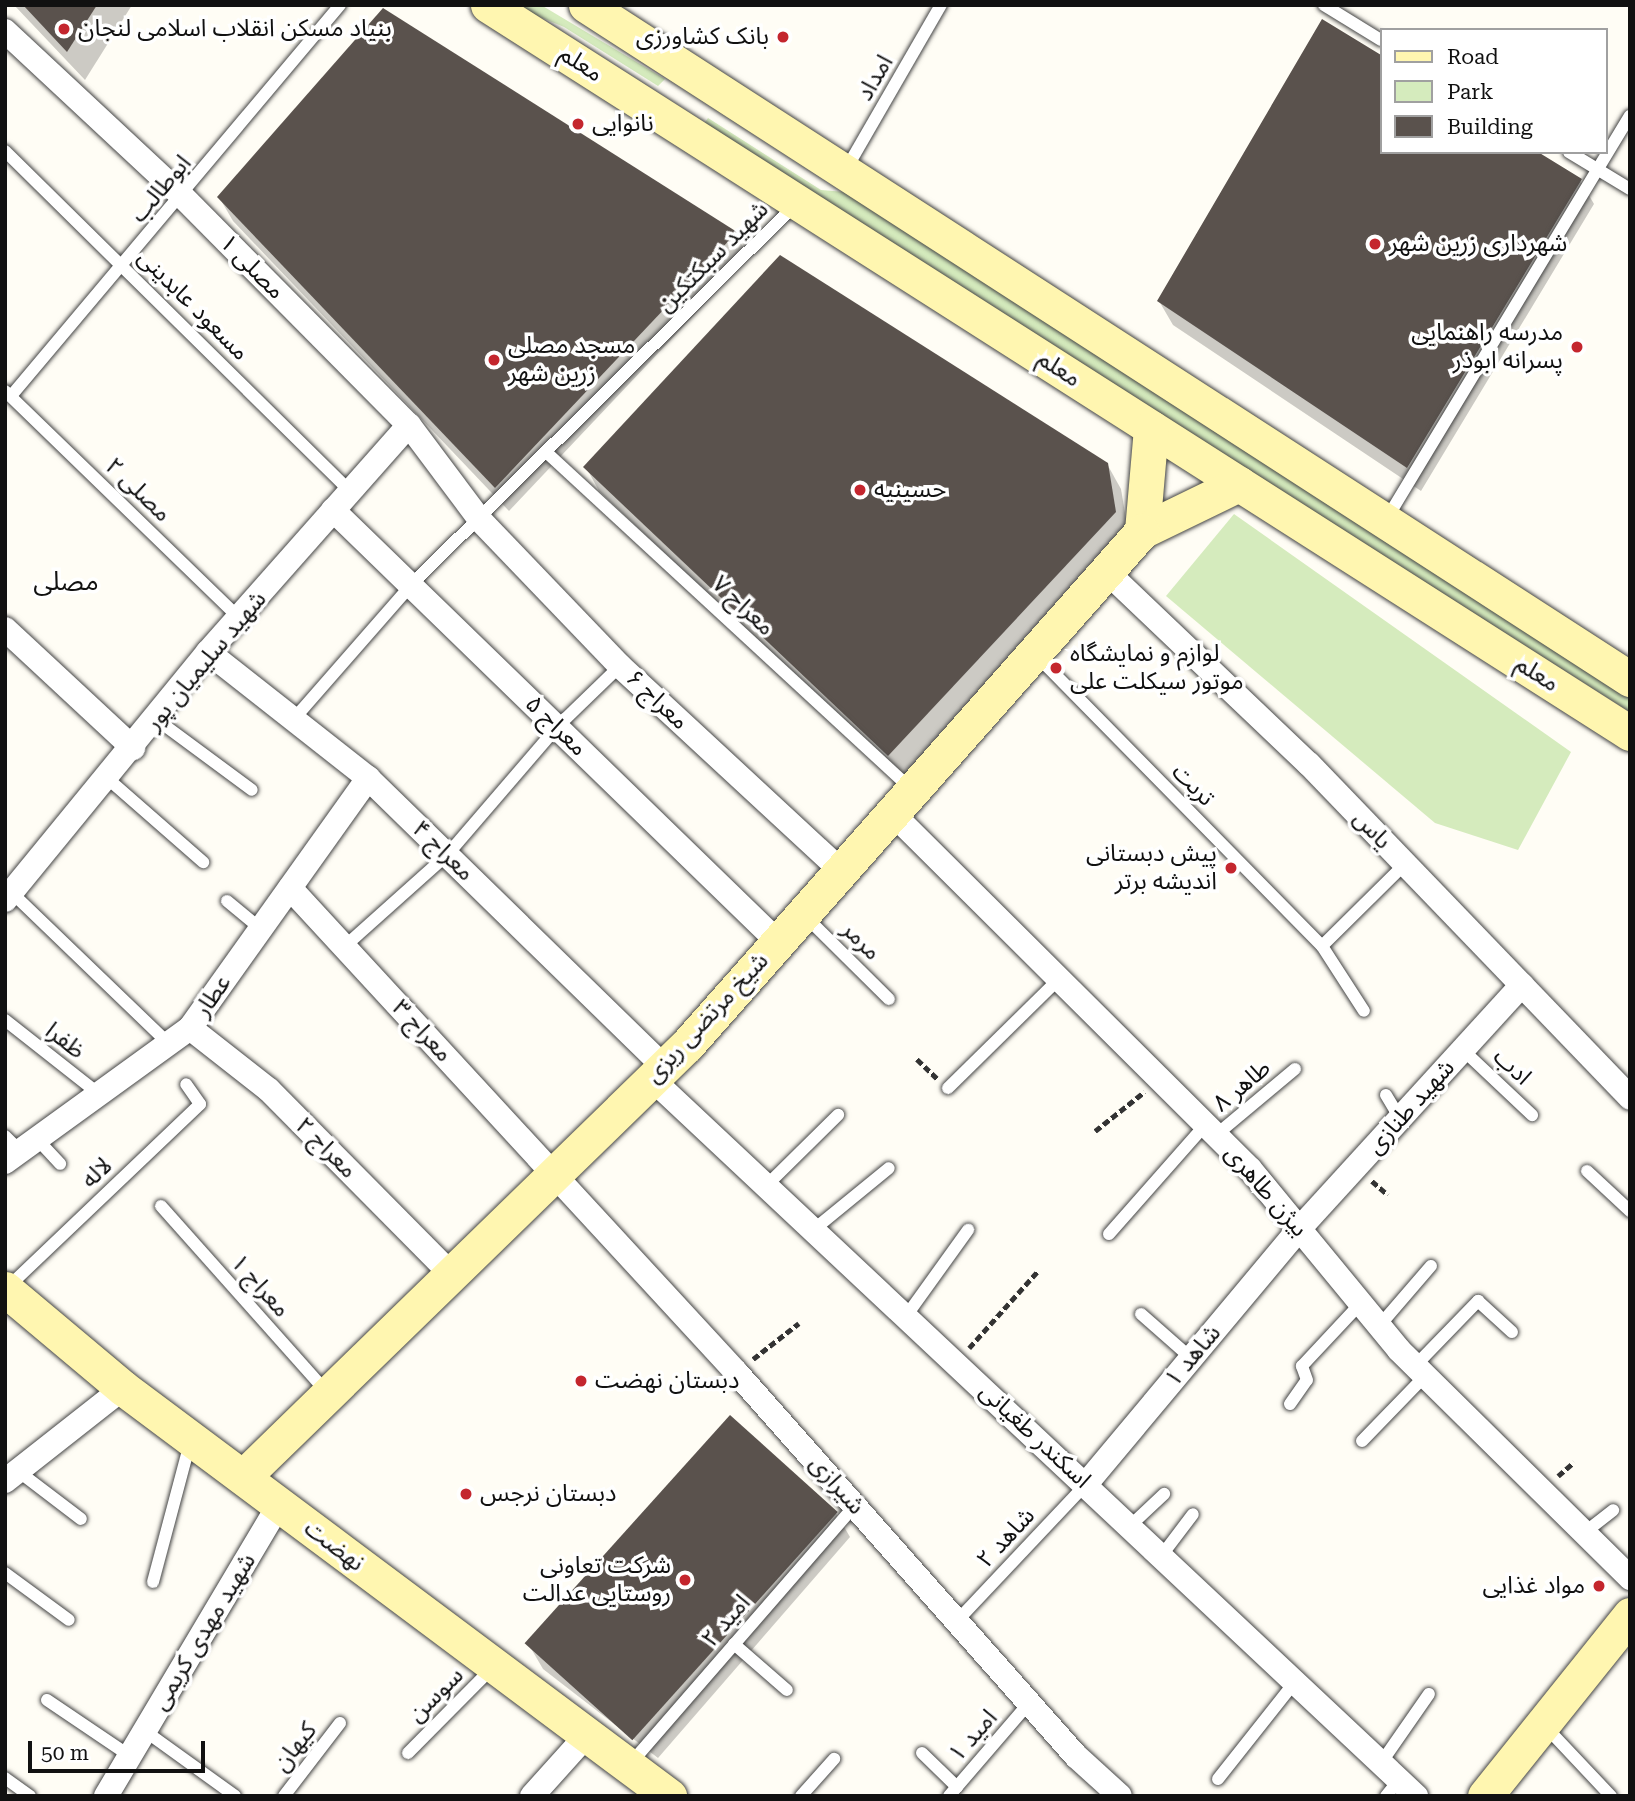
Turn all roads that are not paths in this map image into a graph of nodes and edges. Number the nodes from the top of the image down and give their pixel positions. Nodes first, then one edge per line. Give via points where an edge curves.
1 (340, 5) edge
2 (488, 5) edge
3 (586, 5) edge
4 (942, 5) edge
5 (1324, 5) edge
6 (5, 31) edge
7 (1380, 39) edge
8 (713, 88) junction
9 (1630, 116) edge
10 (687, 132) junction
11 (5, 151) edge
12 (1572, 154) edge
13 (1598, 170) junction
14 (844, 172) junction
15 (1630, 189) edge
16 (182, 196) junction
17 (798, 202) junction
18 (124, 266) junction
19 (8, 394) edge
20 (409, 425) junction
21 (1151, 428) junction
22 (546, 452) junction
23 (1239, 484) junction
24 (350, 491) junction
25 (334, 510) junction
26 (480, 520) junction
27 (1386, 520) junction
28 (1142, 531) junction
29 (1107, 571) junction
30 (411, 585) junction
31 (241, 620) junction
32 (5, 629) edge
33 (208, 652) junction
34 (1034, 653) junction
35 (620, 666) junction
36 (1630, 679) edge
37 (156, 719) junction
38 (293, 720) junction
39 (557, 727) junction
40 (1630, 733) edge
41 (133, 748) junction
42 (368, 778) junction
43 (107, 779) junction
44 (252, 790) dead end
45 (902, 802) junction
46 (447, 855) junction
47 (203, 862) dead end
48 (1405, 864) junction
49 (841, 870) junction
50 (290, 888) junction
51 (7, 893) edge
52 (227, 901) dead end
53 (803, 914) junction
54 (261, 929) junction
55 (778, 942) junction
56 (1322, 946) junction
57 (344, 947) junction
58 (1062, 977) junction
59 (1522, 985) junction
60 (889, 999) dead end
61 (1364, 1011) dead end
62 (5, 1020) edge
63 (190, 1028) junction
64 (169, 1044) junction
65 (1463, 1050) junction
66 (1295, 1069) dead end
67 (658, 1073) junction
68 (186, 1084) dead end
69 (948, 1088) road end
70 (99, 1094) junction
71 (1386, 1094) dead end
72 (1630, 1097) edge
73 (838, 1115) dead end
74 (1531, 1115) dead end
75 (1400, 1118) junction
76 (1211, 1130) junction
77 (17, 1147) edge
78 (60, 1164) dead end
79 (889, 1168) dead end
80 (1587, 1171) dead end
81 (555, 1173) junction
82 (767, 1185) junction
83 (161, 1206) dead end
84 (1630, 1211) edge
85 (1300, 1228) junction
86 (968, 1230) dead end
87 (811, 1231) junction
88 (1109, 1234) dead end
89 (1431, 1266) dead end
90 (453, 1276) junction
91 (6, 1289) edge
92 (1360, 1304) junction
93 (1140, 1314) dead end
94 (907, 1315) junction
95 (1380, 1325) junction
96 (1512, 1332) dead end
97 (1191, 1358) junction
98 (1420, 1371) junction
99 (123, 1388) junction
100 (328, 1394) junction
101 (1290, 1404) dead end
102 (191, 1439) junction
103 (1362, 1441) dead end
104 (12, 1476) edge
105 (243, 1477) junction
106 (1086, 1484) junction
107 (1164, 1494) dead end
108 (279, 1505) junction
109 (855, 1505) junction
110 (1613, 1510) dead end
111 (1193, 1514) dead end
112 (81, 1519) dead end
113 (1130, 1525) junction
114 (1584, 1533) junction
115 (1162, 1555) junction
116 (5, 1573) edge
117 (1630, 1578) edge
118 (153, 1582) dead end
119 (1630, 1615) edge
120 (69, 1620) dead end
121 (957, 1621) junction
122 (734, 1644) junction
123 (494, 1666) junction
124 (1295, 1682) junction
125 (787, 1690) dead end
126 (1429, 1694) dead end
127 (47, 1700) dead end
128 (1029, 1703) junction
129 (340, 1723) dead end
130 (1543, 1725) junction
131 (145, 1731) junction
132 (587, 1735) junction
133 (922, 1752) dead end
134 (408, 1753) dead end
135 (130, 1756) junction
136 (834, 1759) dead end
137 (629, 1766) junction
138 (5, 1779) edge
139 (1218, 1779) dead end
140 (1395, 1784) edge
141 (953, 1791) edge
142 (30, 1796) edge
143 (106, 1796) edge
144 (235, 1796) edge
145 (284, 1796) edge
146 (531, 1796) edge
147 (669, 1796) edge
148 (801, 1796) edge
149 (1120, 1796) edge
150 (1485, 1796) edge
151 (1611, 1796) edge

1 - 16 lane, ابوطالب
2 - 10 main road, معلم
3 - 8 main road, معلم
4 - 14 lane, امداد
5 - 7 lane
6 - 16 street, مصلی ۱
8 - 10 main road
8 - 14 main road, معلم
9 - 13 lane
10 - 17 main road, معلم
11 - 18 lane, مسعود عابدینی
12 - 13 lane
13 - 15 lane
13 - 27 lane
14 - 27 main road, معلم
16 - 18 lane, ابوطالب
16 - 20 street, مصلی ۱
17 - 21 main road, معلم
17 - 22 lane, شهید سبکتکین
18 - 19 lane, ابوطالب
18 - 24 lane, مسعود عابدینی
19 - 31 lane, مصلی ۲
20 - 24 street, شهید سلیمیان پور
20 - 26 street, مصلی ۱
21 - 23 main road, معلم
21 - 28 main road
22 - 26 lane, شهید سبکتکین
22 - 45 lane, معراح ۷
23 - 28 main road, شیخ مرتضی ریزی
23 - 40 main road, معلم
24 - 25 street, شهید سلیمیان پور
25 - 30 street, معراج ۵
25 - 31 street, شهید سلیمیان پور
26 - 30 lane, شهید سبکتکین
26 - 35 street, معراج ۶
27 - 36 main road, معلم
28 - 29 main road, شیخ مرتضی ریزی
29 - 34 main road, شیخ مرتضی ریزی
29 - 48 street, یاس
30 - 38 lane, شهید سبکتکین
30 - 39 street, معراج ۵
31 - 33 street, شهید سلیمیان پور
32 - 41 street
33 - 37 street, شهید سلیمیان پور
33 - 38 street, معراج ۴
34 - 45 main road, شیخ مرتضی ریزی
34 - 56 lane, تربت
35 - 39 lane
35 - 49 street, معراج ۶
37 - 41 street, شهید سلیمیان پور
37 - 44 lane
38 - 42 street, معراج ۴
39 - 46 lane
39 - 55 street, معراج ۵
41 - 43 street, شهید سلیمیان پور
42 - 46 street, معراج ۴
42 - 50 street, عطار
43 - 47 lane
43 - 51 street, شهید سلیمیان پور
45 - 49 main road, شیخ مرتضی ریزی
45 - 58 street, بیژن طاهری
46 - 57 lane
46 - 67 street, معراج ۴
48 - 56 lane
48 - 59 street, یاس
49 - 53 main road, شیخ مرتضی ریزی
50 - 54 street, عطار
50 - 57 street, معراج ۳
51 - 64 lane
52 - 54 lane
53 - 55 main road, شیخ مرتضی ریزی
53 - 60 lane, مرمر
54 - 63 street, عطار
55 - 67 main road, شیخ مرتضی ریزی
56 - 61 lane, تربت
57 - 81 street, معراج ۳
58 - 69 lane
58 - 76 street, بیژن طاهری
59 - 65 street, شهید طنازی
59 - 72 street, یاس
62 - 70 lane, ظفرا
63 - 64 street, عطار
63 - 90 street, معراج ۲ via 269,1090
64 - 70 street, عطار
65 - 74 lane, ادب
65 - 75 street, شهید طنازی
66 - 76 lane, طاهر ۸
67 - 81 main road, شیخ مرتضی ریزی
67 - 82 street, اسکندر طغیانی
68 - 91 lane, لاله via 200,1104
70 - 77 street, عطار
71 - 75 lane
73 - 82 lane
75 - 85 street, شهید طنازی
76 - 85 street, بیژن طاهری
76 - 88 lane, طاهر ۸
77 - 78 lane
79 - 87 lane
80 - 84 lane
81 - 90 main road, شیخ مرتضی ریزی
81 - 109 street, شیرازی
82 - 87 street, اسکندر طغیانی
83 - 100 lane, معراج ۱
85 - 92 street, بیژن طاهری
85 - 97 street, شاهد ۱
86 - 94 lane
87 - 94 street, اسکندر طغیانی
89 - 95 lane
90 - 100 main road, شیخ مرتضی ریزی
91 - 99 main road, نهضت
92 - 95 street, بیژن طاهری
92 - 101 lane via 1302,1366 1307,1380
93 - 97 lane
94 - 106 street, اسکندر طغیانی
95 - 98 street, بیژن طاهری
96 - 98 lane via 1478,1301
97 - 106 street, شاهد ۱
98 - 103 lane
98 - 114 street, بیژن طاهری
99 - 102 main road, نهضت
99 - 104 street
100 - 105 main road, شیخ مرتضی ریزی
102 - 105 main road, نهضت
102 - 118 lane
104 - 112 lane
105 - 108 main road, نهضت
106 - 113 street, اسکندر طغیانی
106 - 121 lane, شاهد ۲
107 - 113 lane
108 - 123 main road, نهضت
108 - 131 street, شهید مهدی کریمی
109 - 121 street, شیرازی
109 - 122 lane, امید ۲
110 - 114 lane
111 - 115 lane
113 - 115 street, اسکندر طغیانی
114 - 117 street, بیژن طاهری
115 - 124 street, اسکندر طغیانی
116 - 120 lane
119 - 130 main road
121 - 128 street, شیرازی
122 - 125 lane
122 - 137 lane, امید ۲
123 - 132 main road, نهضت
123 - 134 lane, سوسن
124 - 139 lane
124 - 140 street, اسکندر طغیانی
126 - 140 lane
127 - 135 lane
128 - 141 lane, امید ۱
128 - 149 street, شیرازی
129 - 145 lane, کیهان
130 - 150 main road
130 - 151 lane
131 - 135 street, شهید مهدی کریمی
131 - 144 lane
132 - 137 main road, نهضت
132 - 146 street
133 - 141 lane
135 - 143 street, شهید مهدی کریمی
136 - 148 lane
137 - 147 main road, نهضت
138 - 142 lane

